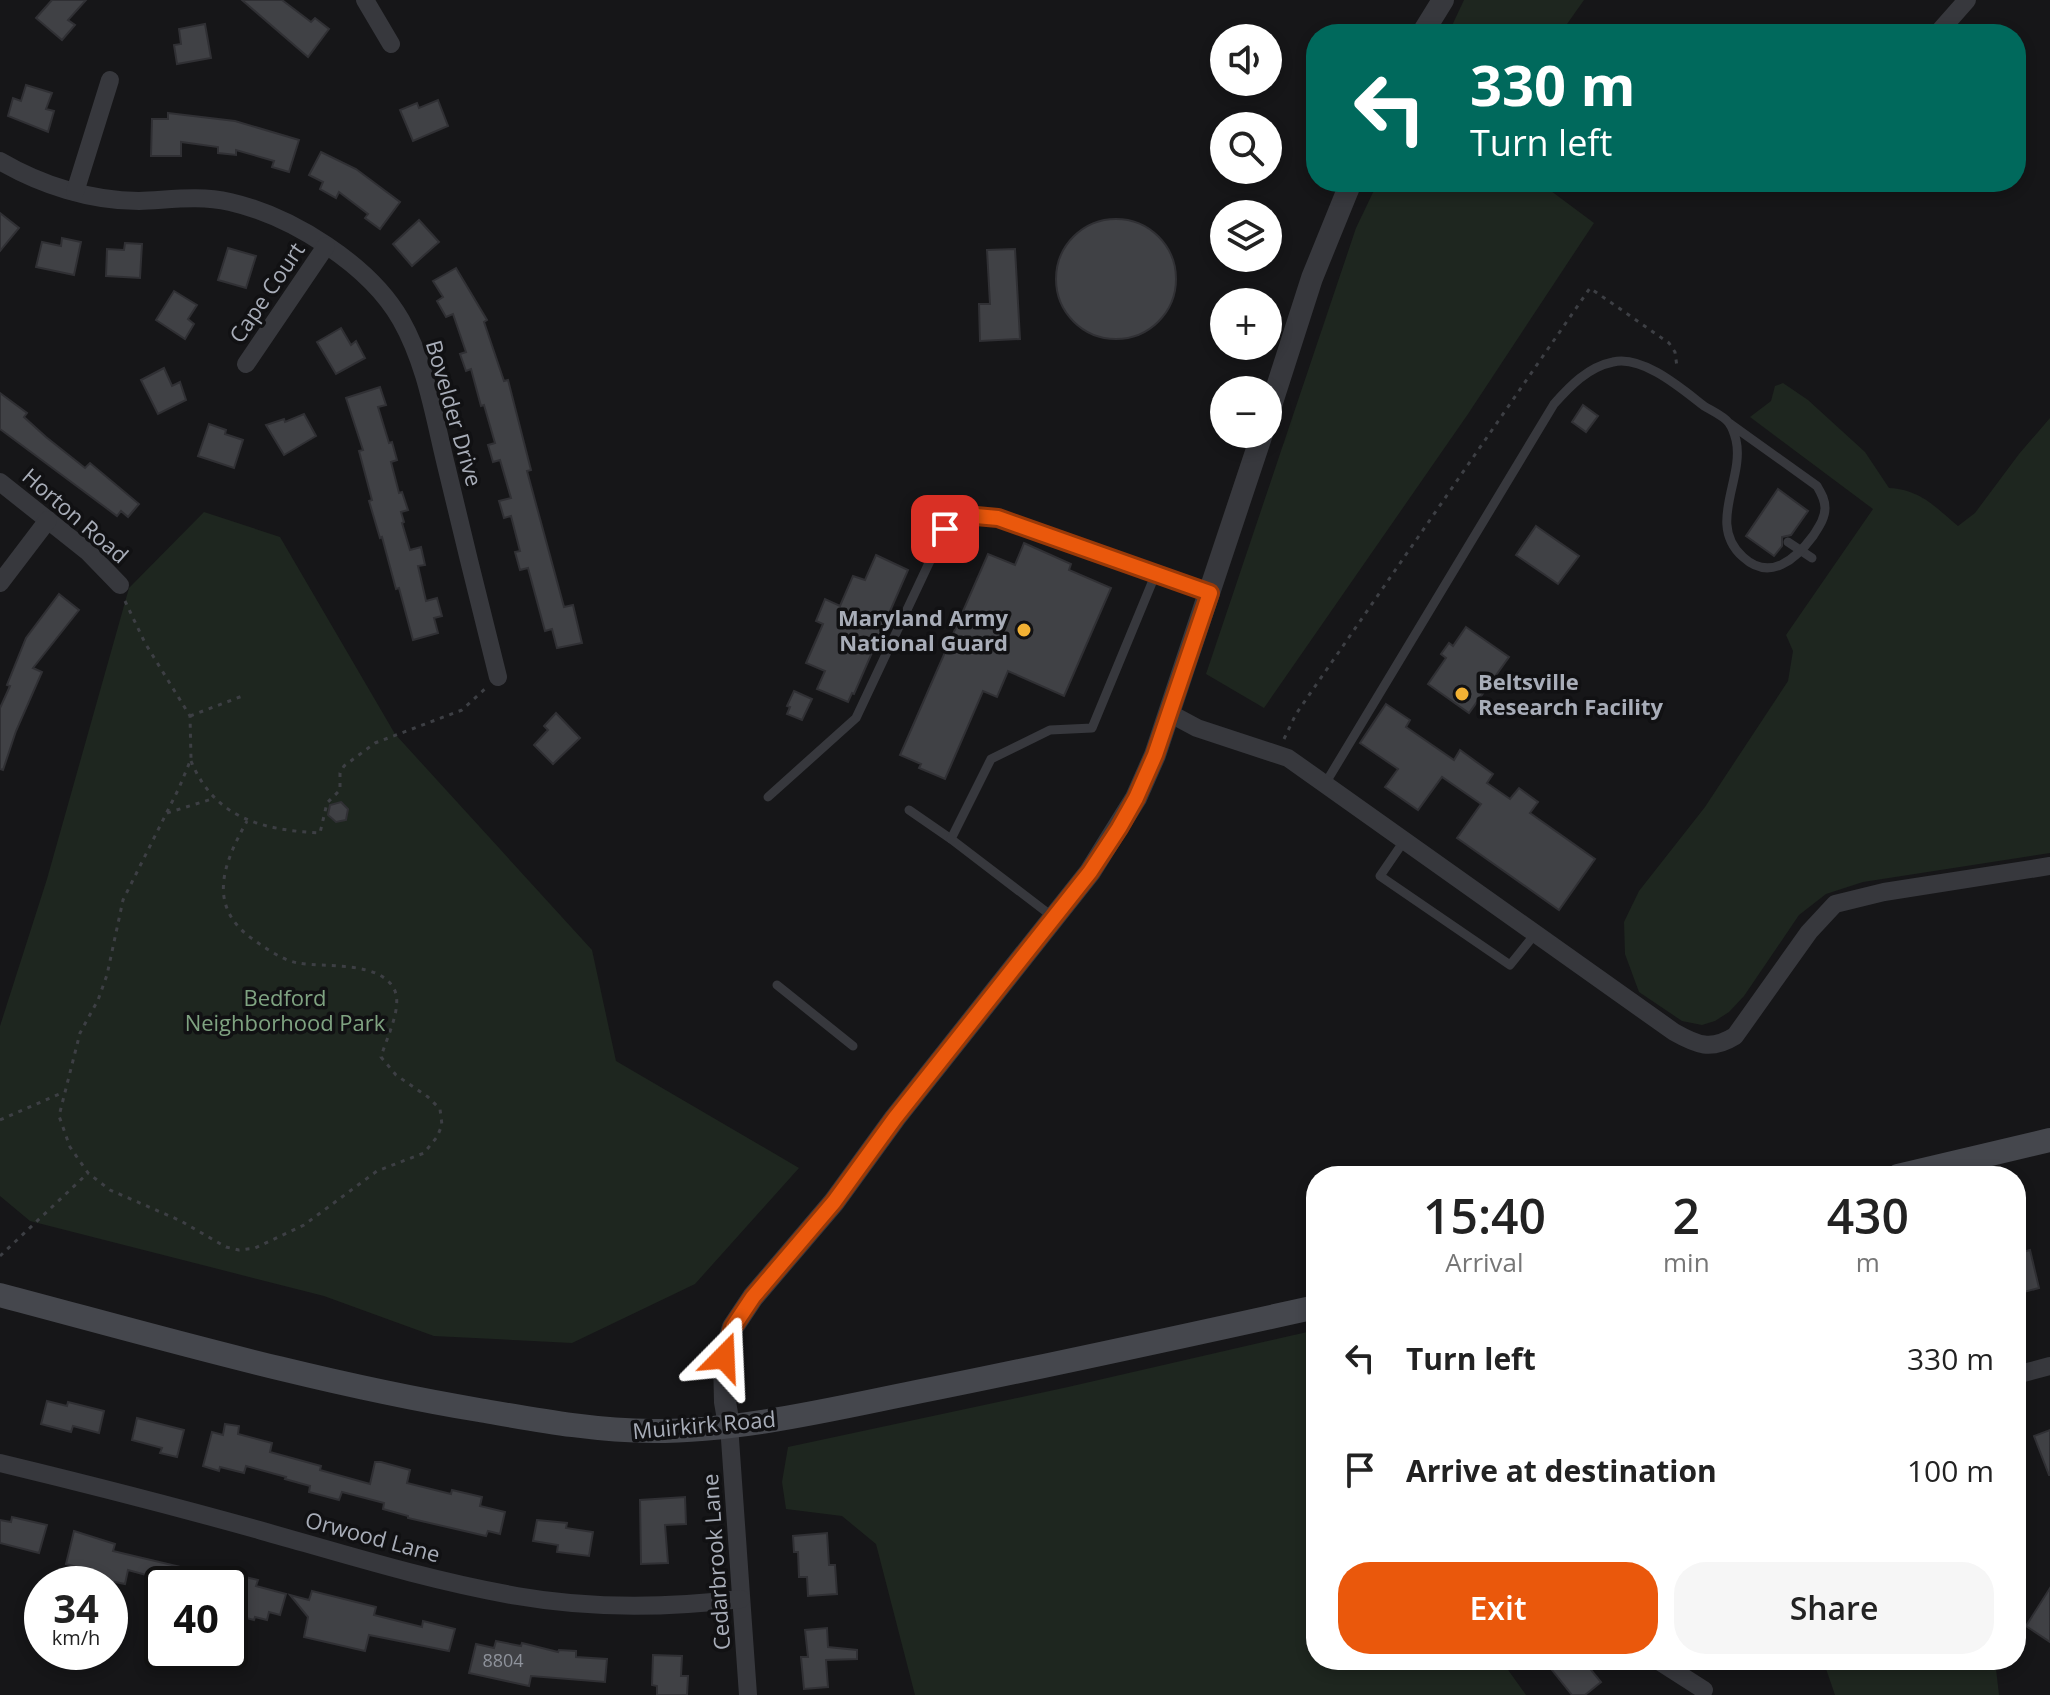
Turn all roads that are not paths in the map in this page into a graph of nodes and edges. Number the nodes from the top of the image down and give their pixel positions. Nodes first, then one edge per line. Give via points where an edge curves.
1 (365, 0) edge
2 (1443, 0) edge
3 (1967, 0) edge
4 (1428, 24) edge
5 (1946, 24) edge
6 (391, 44) dead end
7 (110, 80) dead end
8 (0, 161) edge
9 (75, 192) junction
10 (1347, 192) edge
11 (326, 246) junction
12 (246, 364) dead end
13 (1281, 376) edge
14 (1729, 423) junction
15 (1257, 448) edge
16 (0, 482) edge
17 (48, 520) junction
18 (1788, 542) dead end
19 (1801, 550) junction
20 (1812, 558) dead end
21 (1156, 573) junction
22 (0, 583) edge
23 (120, 585) road end
24 (1210, 593) junction
25 (498, 677) road end
26 (1169, 713) junction
27 (1325, 784) junction
28 (768, 797) dead end
29 (909, 810) dead end
30 (951, 839) junction
31 (1404, 841) junction
32 (2050, 866) edge
33 (1053, 917) junction
34 (1535, 933) junction
35 (777, 985) dead end
36 (853, 1046) dead end
37 (2050, 1140) edge
38 (1940, 1166) edge
39 (0, 1295) edge
40 (1306, 1309) edge
41 (2050, 1366) edge
42 (2026, 1372) edge
43 (729, 1425) junction
44 (0, 1463) edge
45 (741, 1599) junction
46 (1673, 1670) edge
47 (1704, 1690) dead end
48 (748, 1695) edge

1 - 6 street
2 - 4 street
3 - 5 street
7 - 9 street
8 - 9 street, Bovelder Drive
9 - 11 street, Bovelder Drive via 114,200 231,202 280,220
10 - 13 street
11 - 12 street, Cape Court
11 - 25 street, Bovelder Drive via 386,298 413,345
14 - 19 lane via 1817,486 1824,515
14 - 19 lane via 1738,450 1726,521 1735,547 1751,563 1771,568 1789,562
14 - 27 lane via 1636,363 1615,361 1573,383 1554,404
15 - 24 street
16 - 17 street, Horton Road
17 - 22 street
17 - 23 street, Horton Road
18 - 19 lane
19 - 20 lane
21 - 24 lane
21 - 28 lane via 998,518 965,515 945,529 856,718
21 - 30 lane via 1092,728 1050,730 991,759
24 - 26 street
26 - 27 street via 1197,728 1280,755
26 - 33 street via 1136,798 1090,872
27 - 31 street
29 - 30 lane
30 - 33 lane
31 - 34 street
31 - 34 lane via 1380,876 1510,965
32 - 34 street via 1835,904 1735,1036 1722,1045 1697,1044 1674,1032
33 - 43 street via 733,1327 724,1357
35 - 36 lane
37 - 38 main road
39 - 43 main road, Muirkirk Road via 422,1401 614,1430
40 - 43 main road, Muirkirk Road via 1122,1351
41 - 42 street
43 - 45 street, Cedarbrook Lane
44 - 45 street, Orwood Lane via 518,1596 665,1606
45 - 48 street, Cedarbrook Lane
46 - 47 street

